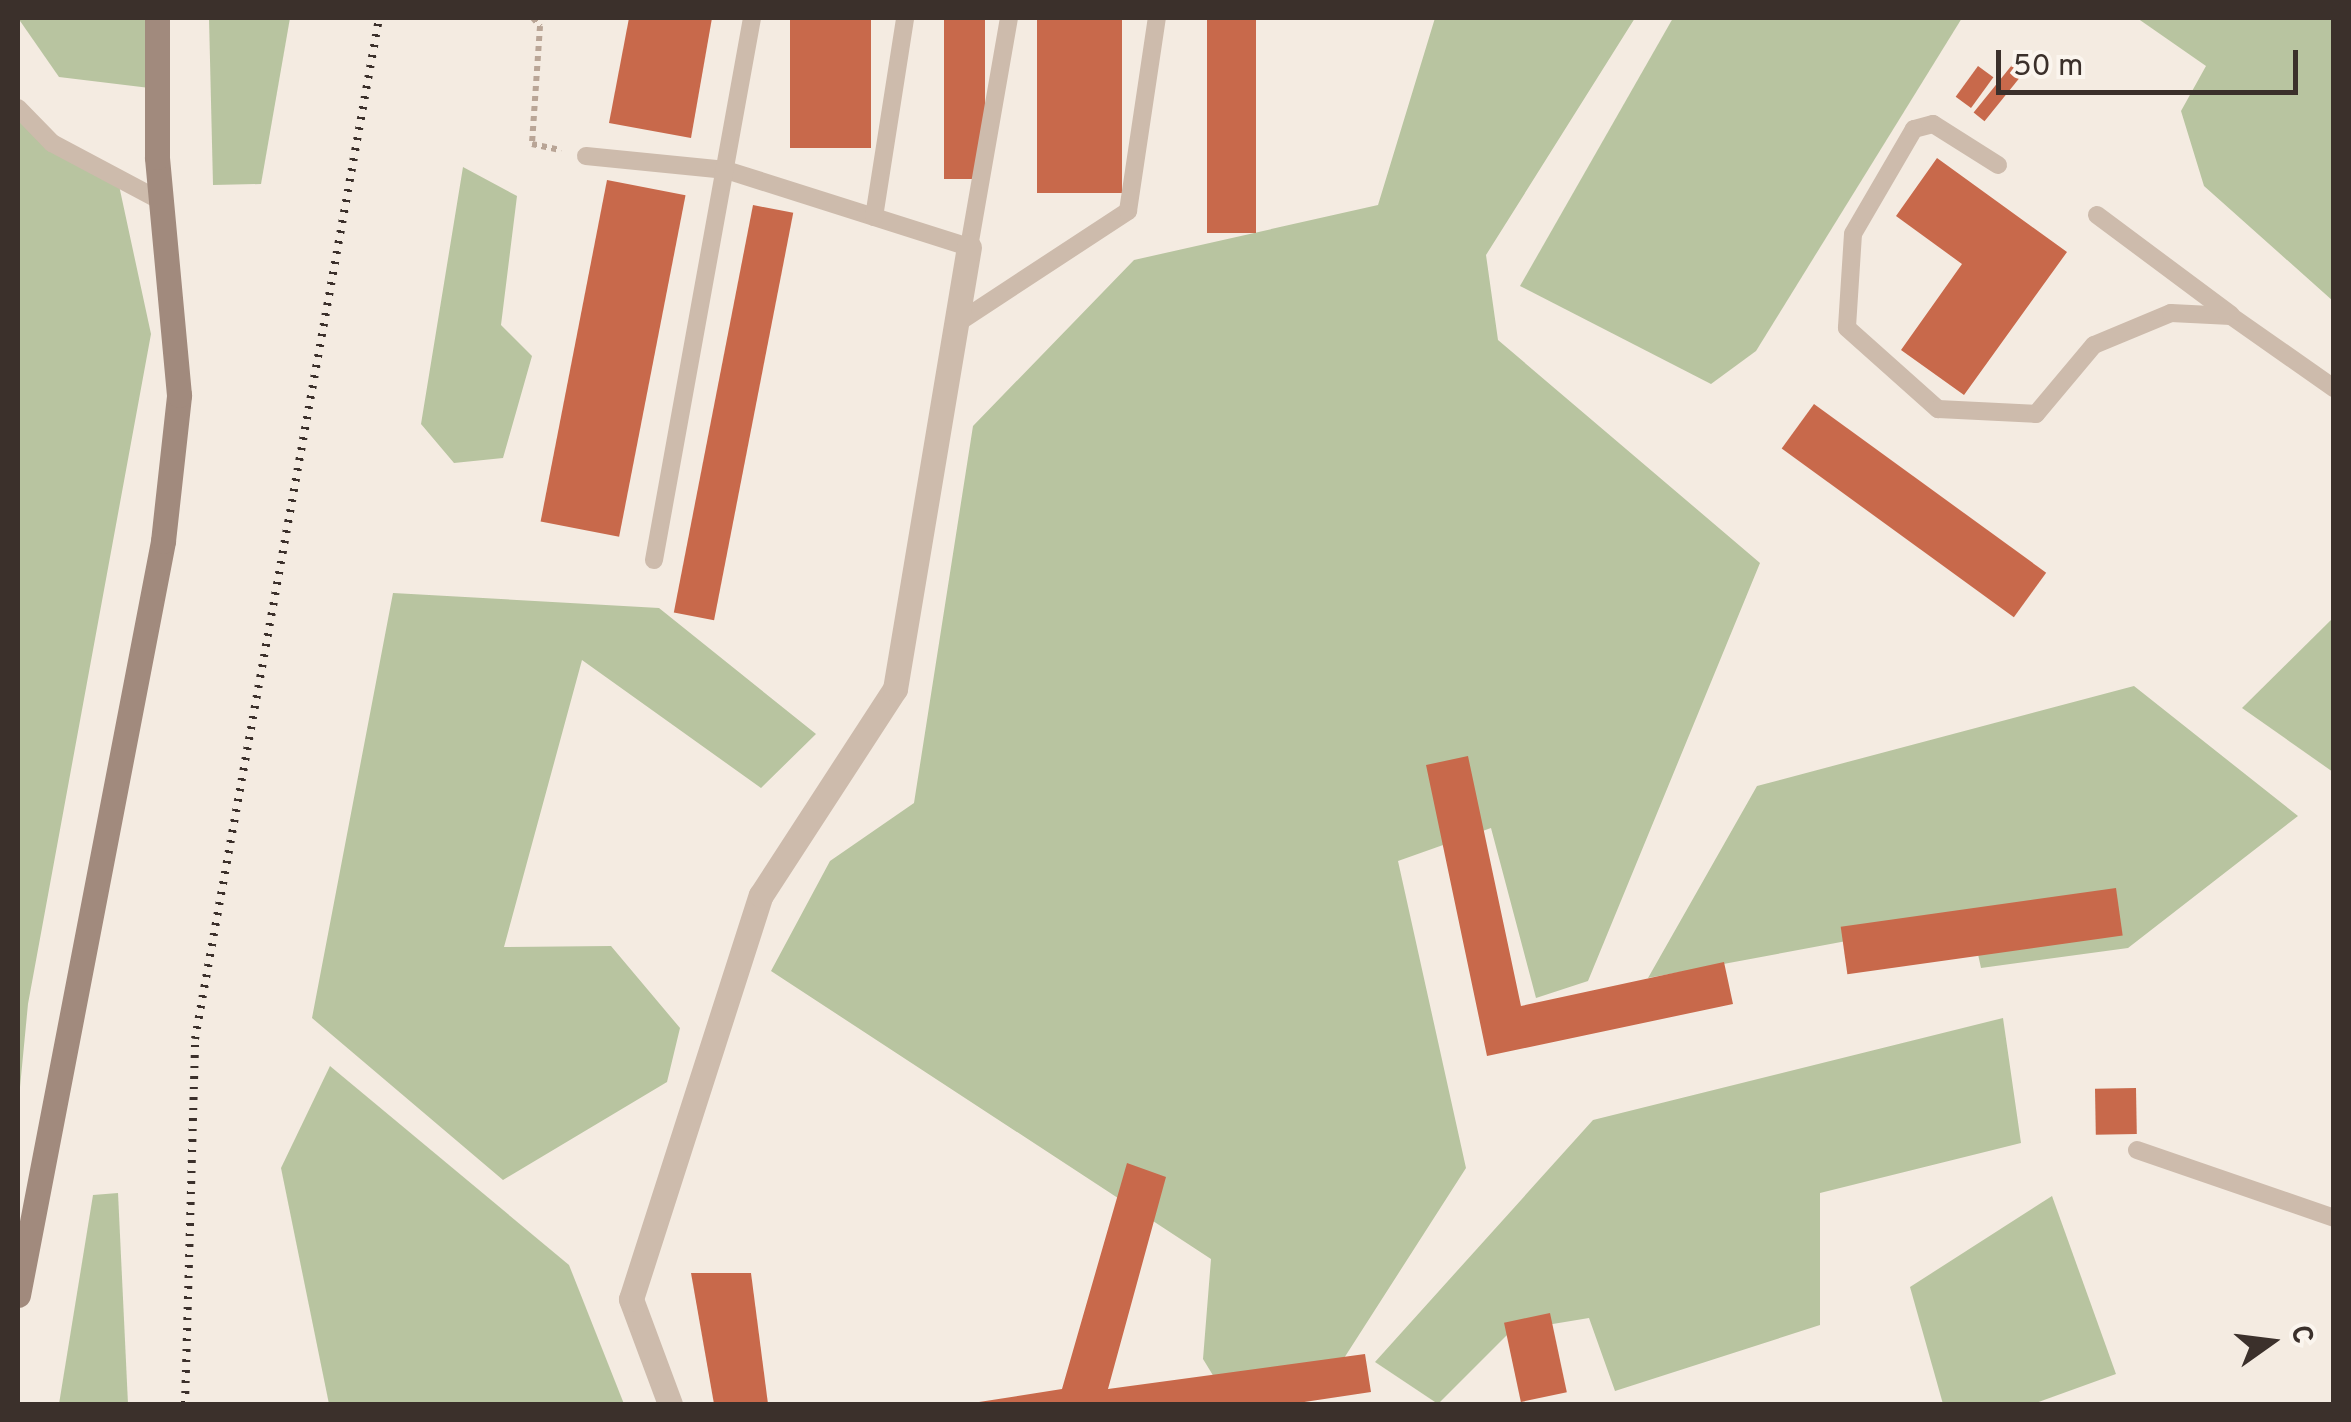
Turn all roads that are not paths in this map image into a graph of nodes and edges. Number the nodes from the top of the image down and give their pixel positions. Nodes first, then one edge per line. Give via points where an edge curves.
1 (158, 18) edge
2 (752, 18) edge
3 (904, 18) edge
4 (1010, 18) edge
5 (1157, 18) edge
6 (18, 108) edge
7 (586, 156) road end
8 (1998, 166) dead end
9 (726, 170) junction
10 (160, 201) junction
11 (2097, 215) dead end
12 (874, 217) junction
13 (969, 247) junction
14 (2231, 316) junction
15 (956, 324) junction
16 (2334, 388) edge
17 (654, 560) dead end
18 (2137, 1150) dead end
19 (2334, 1218) edge
20 (18, 1295) edge
21 (670, 1404) edge

1 - 10 main road
2 - 9 lane
3 - 12 lane
4 - 13 lane
5 - 15 lane via 1128,211
6 - 10 lane via 52,143
7 - 9 lane
8 - 14 lane via 1933,124 1914,129 1853,234 1847,328 1938,409 2036,414 2094,345 2171,312
9 - 12 lane
9 - 17 lane
10 - 20 main road via 179,395 163,541
11 - 14 lane
12 - 13 lane
13 - 15 street
14 - 16 lane
15 - 21 street via 895,689 761,895 631,1299
18 - 19 lane

